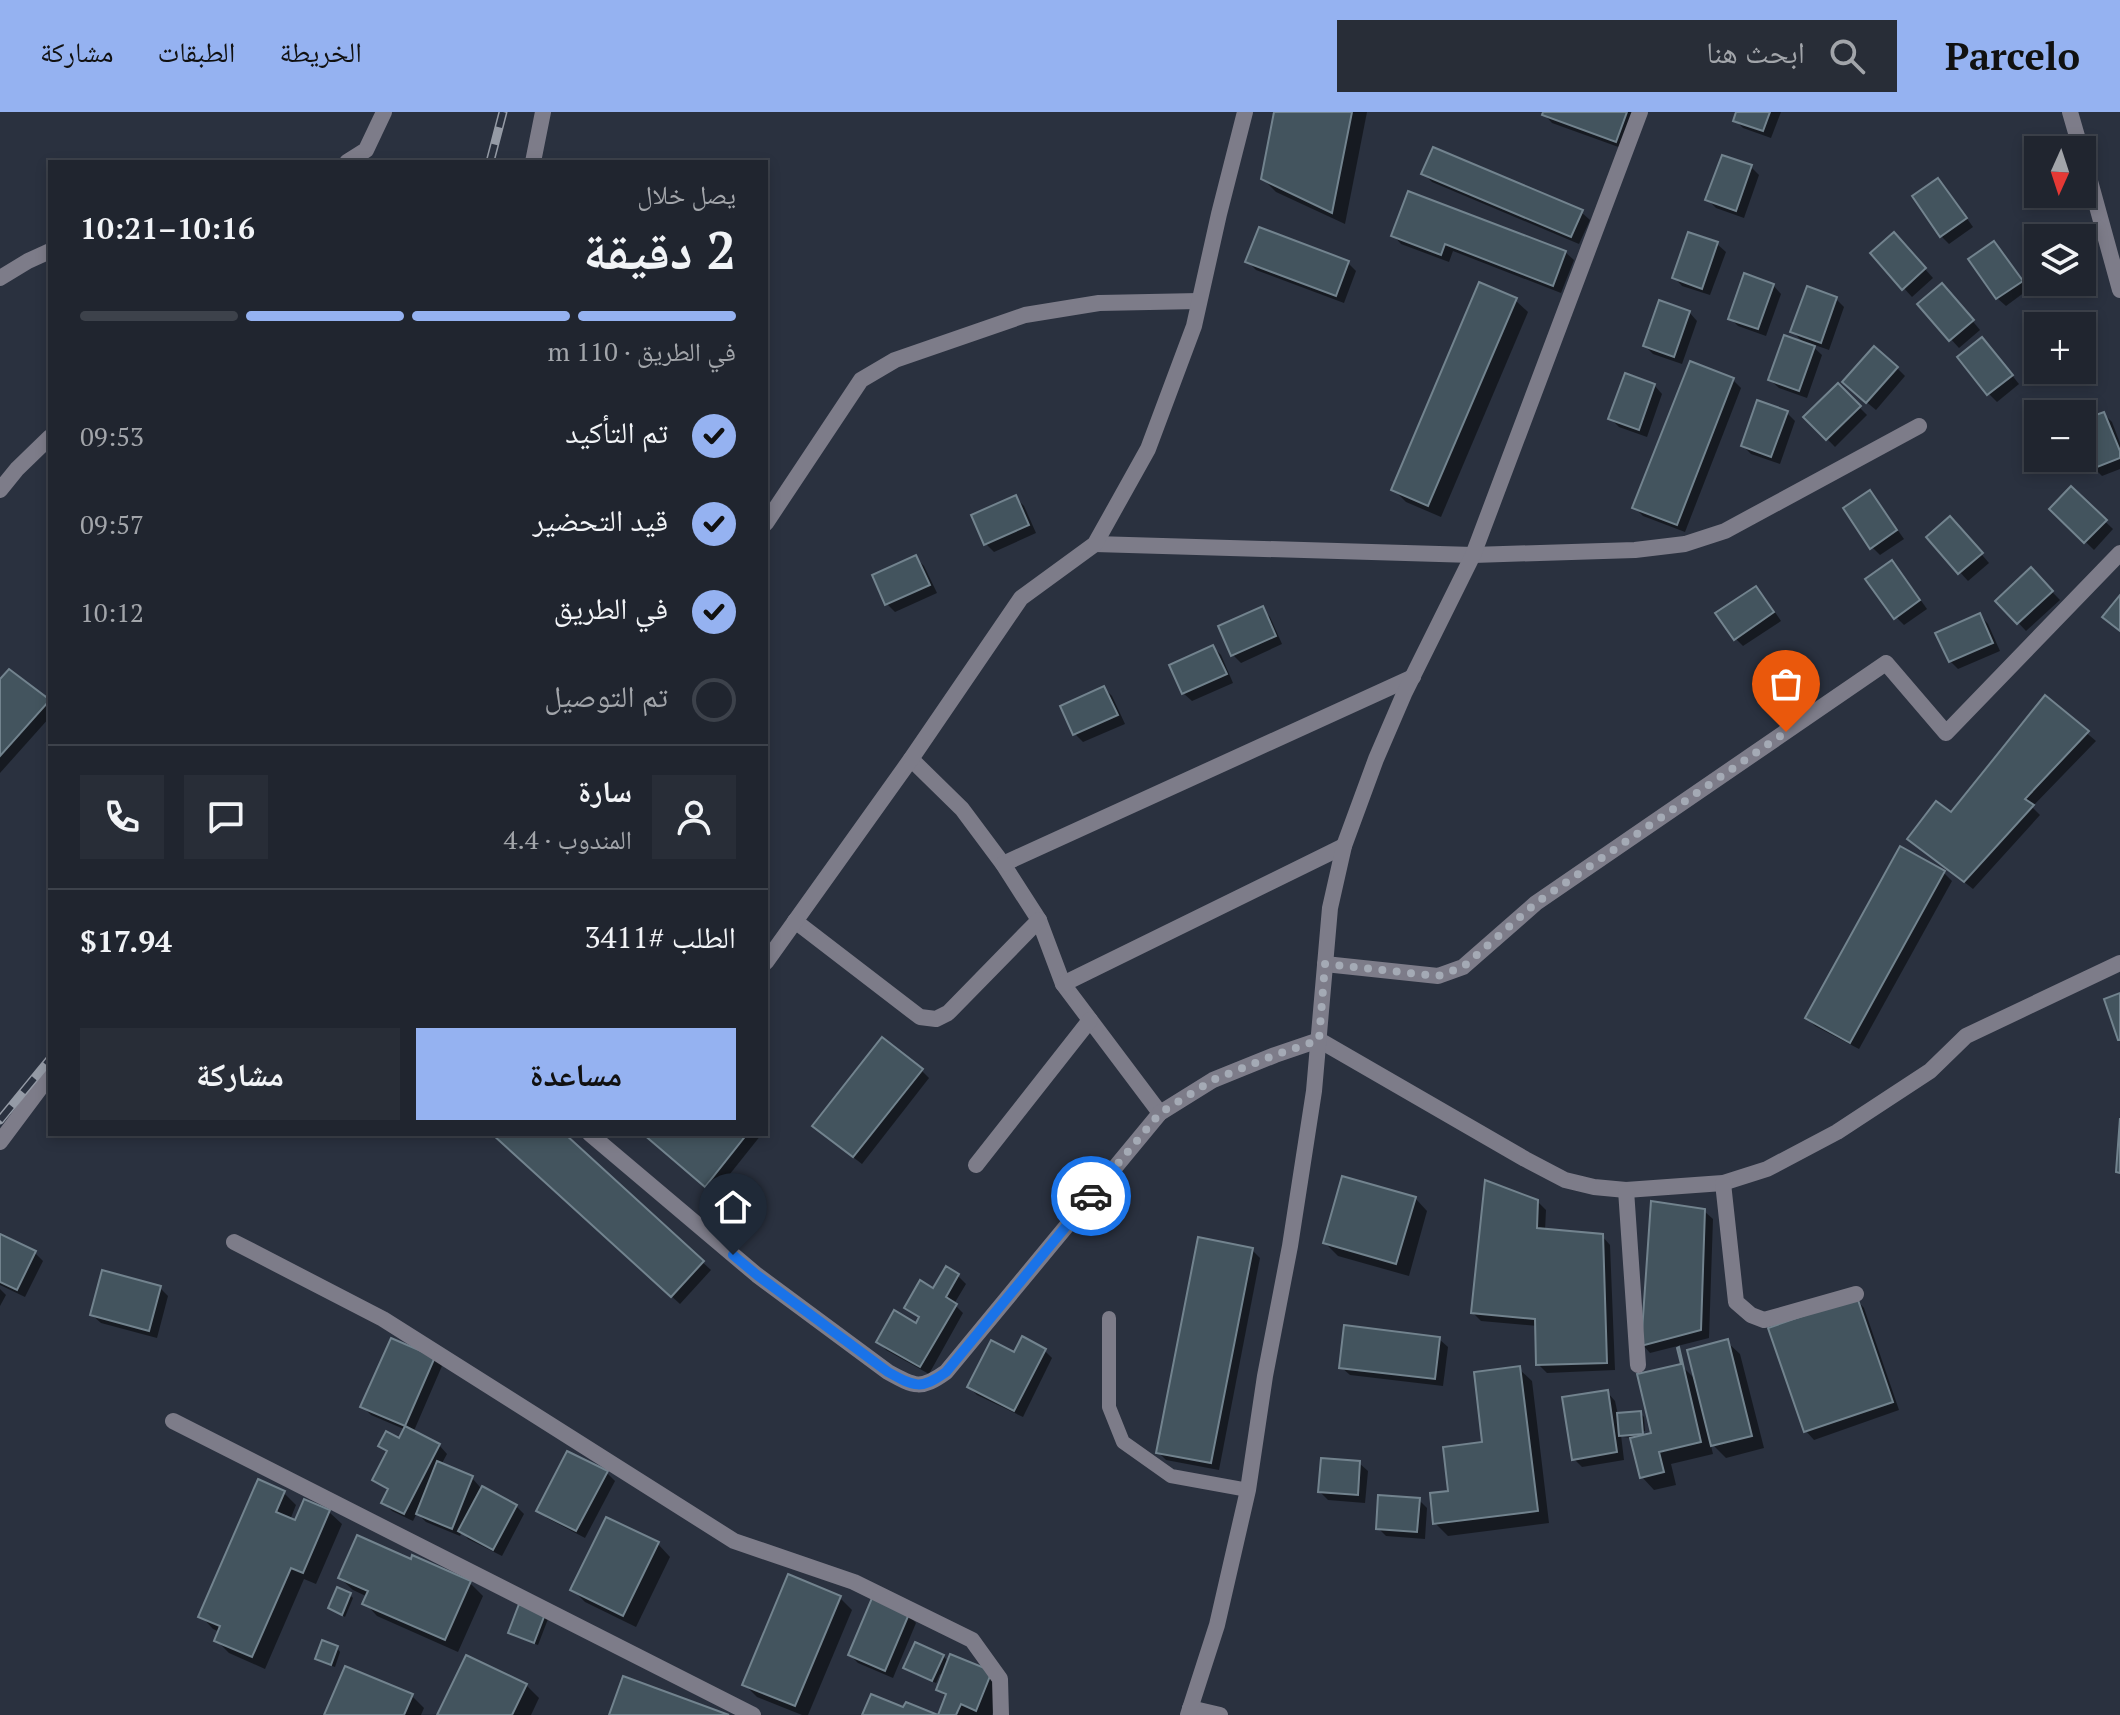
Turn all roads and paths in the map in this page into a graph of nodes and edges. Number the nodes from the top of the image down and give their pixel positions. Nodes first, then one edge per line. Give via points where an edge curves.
1 (384, 112) edge
2 (543, 112) edge
3 (1245, 112) edge
4 (1640, 112) edge
5 (2070, 112) edge
6 (2077, 136) edge
7 (350, 160) edge
8 (533, 160) edge
9 (2096, 202) edge
10 (48, 252) edge
11 (0, 278) edge
12 (2120, 290) edge
13 (1199, 301) junction
14 (1919, 426) dead end
15 (48, 439) edge
16 (0, 490) edge
17 (768, 520) edge
18 (1095, 544) junction
19 (2120, 553) edge
20 (1473, 555) junction
21 (1413, 677) junction
22 (911, 759) junction
23 (1344, 846) junction
24 (1003, 864) junction
25 (1039, 920) junction
26 (795, 921) junction
27 (768, 959) edge
28 (2120, 963) edge
29 (1325, 964) junction
30 (1063, 984) junction
31 (1090, 1020) junction
32 (1319, 1040) junction
33 (48, 1078) edge
34 (1160, 1113) junction
35 (592, 1136) edge
36 (0, 1142) edge
37 (976, 1165) dead end
38 (1723, 1183) junction
39 (1626, 1190) junction
40 (234, 1242) dead end
41 (1856, 1294) dead end
42 (1109, 1318) dead end
43 (1638, 1365) dead end
44 (173, 1421) dead end
45 (1248, 1490) junction
46 (1189, 1711) edge
47 (753, 1715) edge
48 (1001, 1715) edge
49 (1220, 1715) edge

1 - 7 street via 366,150
2 - 8 street
3 - 13 street
4 - 20 street
5 - 6 street
9 - 12 street
10 - 11 street
13 - 17 street via 1099,303 1025,315 895,360 861,380
13 - 18 street via 1148,449
14 - 20 street via 1725,531 1685,544
15 - 16 street
18 - 20 street
18 - 22 street via 1021,598
19 - 29 street via 1946,733 1886,663 1536,903 1463,967 1438,976
20 - 21 street
21 - 23 street
21 - 24 street
22 - 24 street via 962,809
22 - 26 street
23 - 29 street
23 - 30 street
24 - 25 street
25 - 26 street via 936,1019 920,1017
25 - 30 street
26 - 27 street
28 - 38 street via 1966,1036 1930,1071 1837,1132 1767,1169
29 - 32 street
30 - 31 street
31 - 34 street
31 - 37 street
32 - 34 street via 1213,1080
32 - 39 street via 1565,1180
32 - 45 street
33 - 36 street
34 - 35 street via 946,1372 929,1384 908,1383 888,1372 757,1275
38 - 39 street
38 - 41 street via 1736,1302 1751,1315 1764,1320
39 - 43 street
40 - 48 street via 383,1319 734,1541 854,1582 972,1640 1000,1679
42 - 45 lane via 1109,1407 1123,1442 1171,1476
44 - 47 street
45 - 46 street via 1217,1625
46 - 49 street

